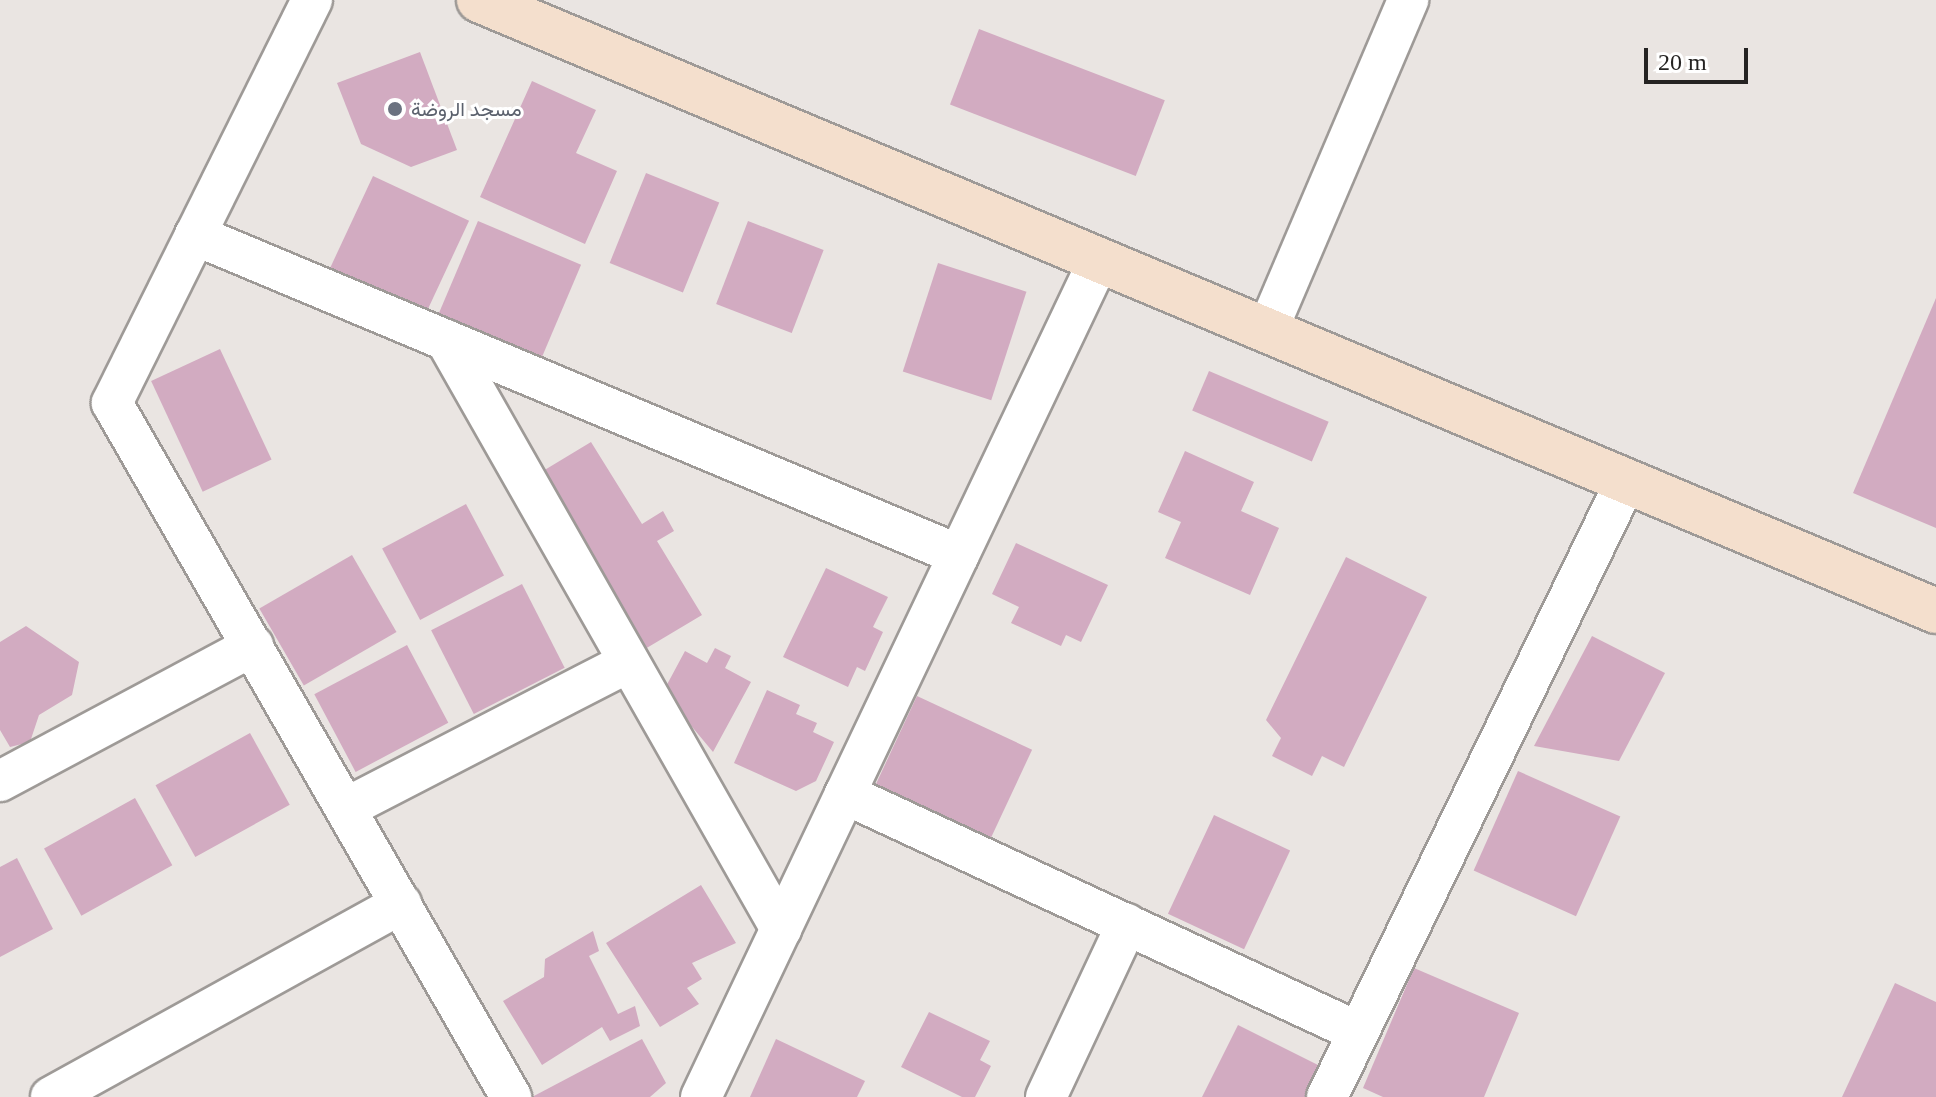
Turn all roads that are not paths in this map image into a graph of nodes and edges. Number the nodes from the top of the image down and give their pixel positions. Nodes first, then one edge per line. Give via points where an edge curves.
1 (312, 0) edge
2 (479, 0) edge
3 (1408, 0) edge
4 (195, 235) junction
5 (1099, 260) junction
6 (1267, 331) junction
7 (446, 340) junction
8 (1626, 481) junction
9 (959, 555) junction
10 (1936, 611) edge
11 (253, 646) junction
12 (629, 662) junction
13 (0, 781) edge
14 (845, 794) junction
15 (346, 808) junction
16 (401, 904) junction
17 (1127, 924) junction
18 (781, 929) junction
19 (1358, 1032) junction
20 (51, 1097) edge
21 (511, 1097) edge
22 (701, 1097) edge
23 (1046, 1097) edge
24 (1327, 1097) edge

1 - 4 street
2 - 5 street
3 - 6 street
4 - 7 street
4 - 11 street via 112,403
5 - 6 street
5 - 9 street
6 - 8 street
7 - 9 street
7 - 12 street
8 - 10 street
8 - 19 street
9 - 14 street
11 - 13 street
11 - 15 street
12 - 15 street
12 - 18 street
14 - 17 street
14 - 18 street
15 - 16 street
16 - 20 street
16 - 21 street
17 - 19 street
17 - 23 street
18 - 22 street
19 - 24 street

